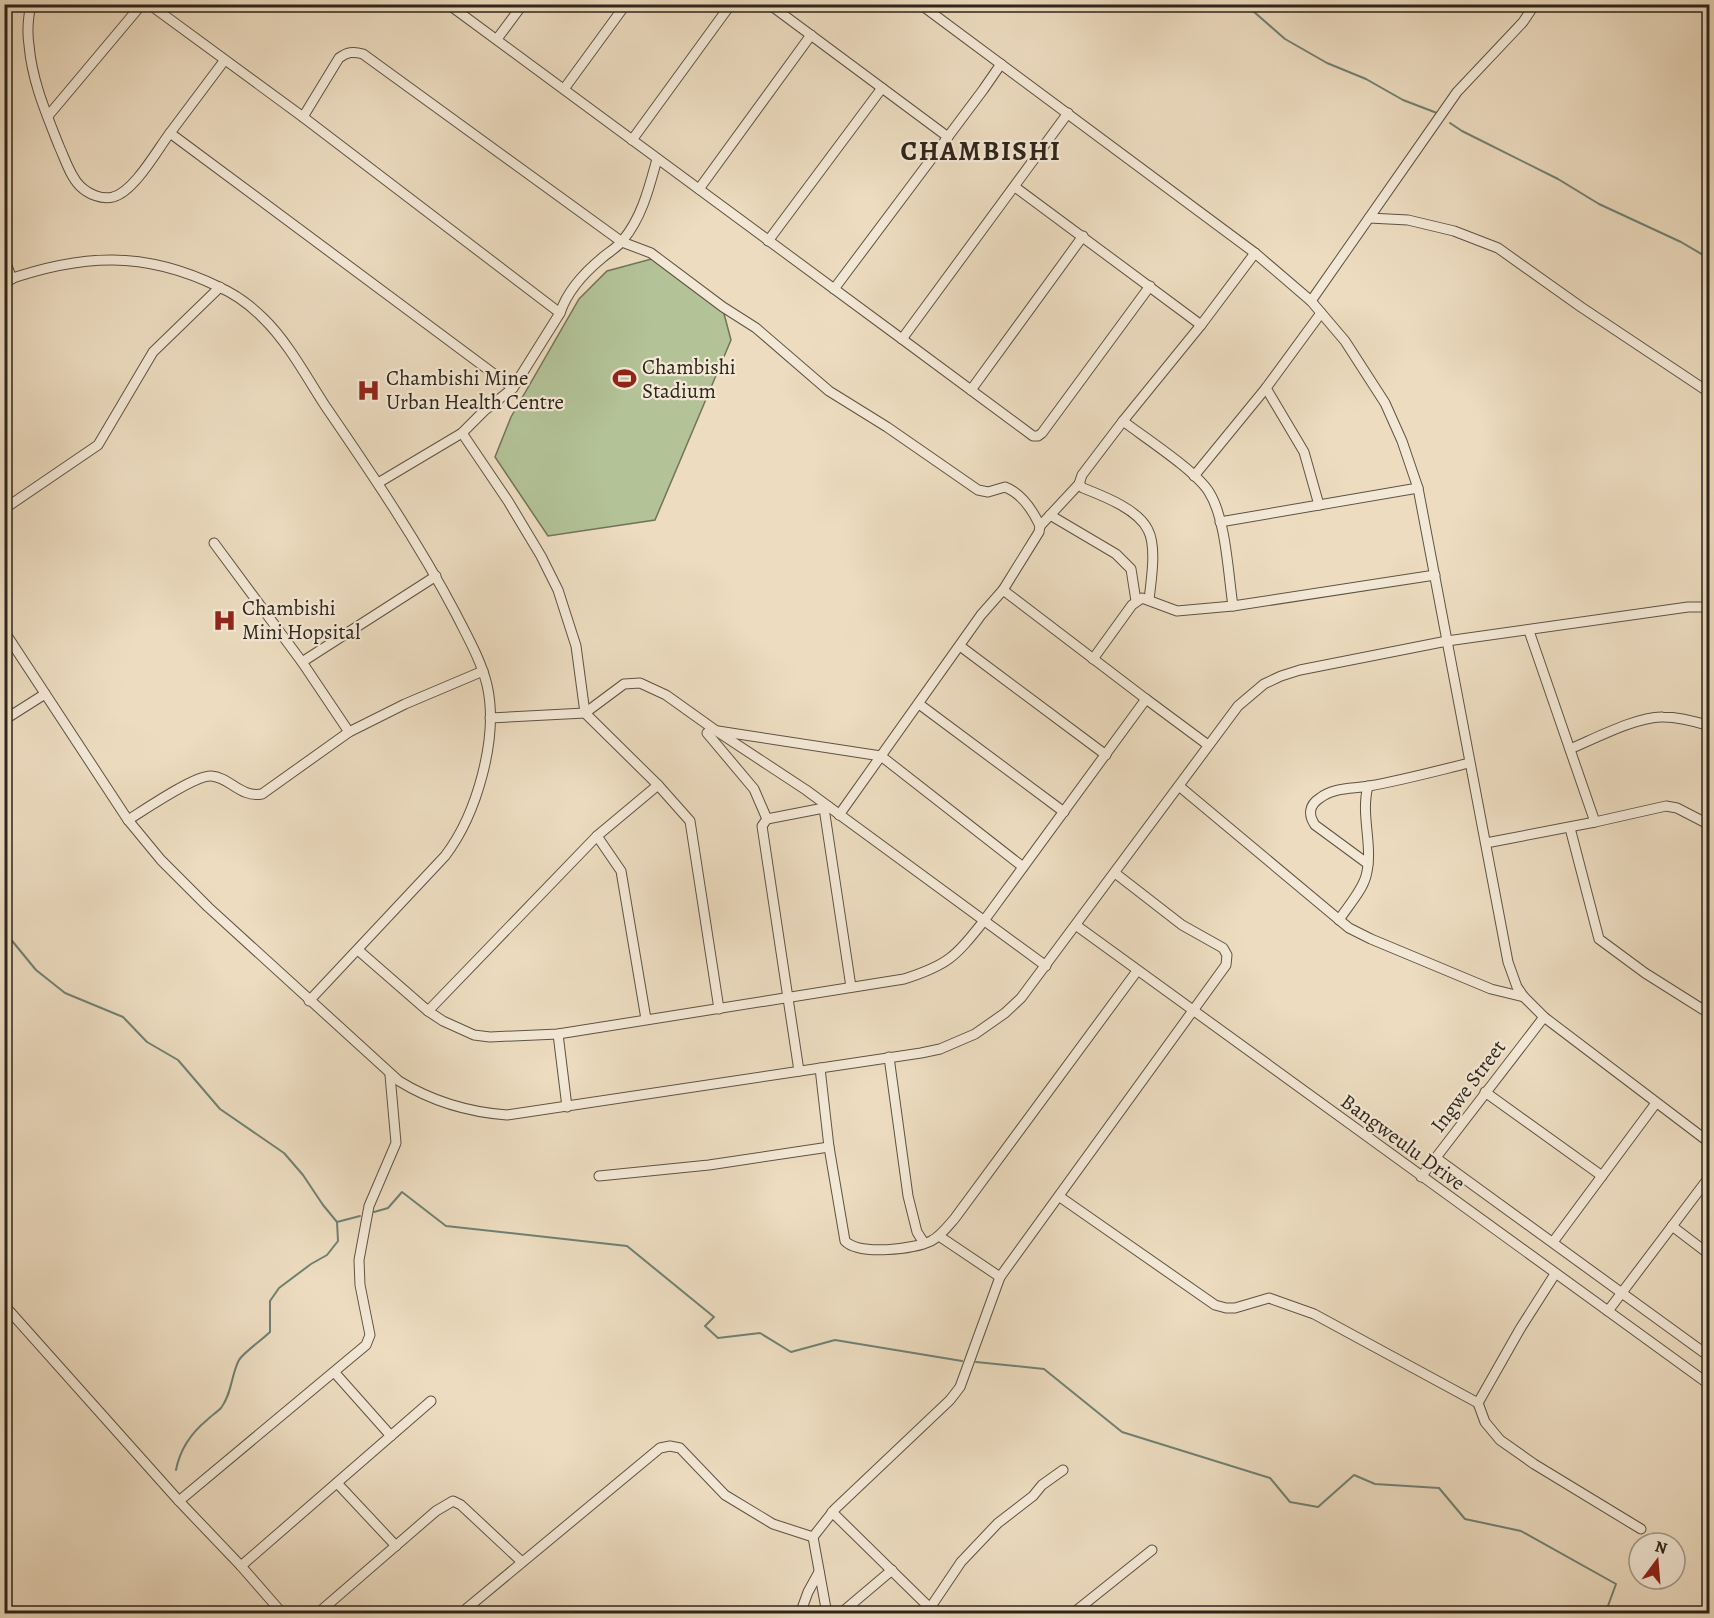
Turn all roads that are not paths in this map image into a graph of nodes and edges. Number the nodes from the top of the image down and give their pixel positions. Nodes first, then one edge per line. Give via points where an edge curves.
1 (31, 4) edge
2 (142, 4) edge
3 (149, 4) edge
4 (448, 4) edge
5 (523, 4) edge
6 (626, 4) edge
7 (731, 4) edge
8 (769, 4) edge
9 (920, 4) edge
10 (1535, 4) edge
11 (811, 35) junction
12 (497, 39) junction
13 (224, 61) junction
14 (1001, 64) junction
15 (882, 88) junction
16 (564, 89) junction
17 (1068, 113) junction
18 (48, 116) junction
19 (303, 117) junction
20 (170, 133) junction
21 (948, 137) junction
22 (632, 140) junction
23 (657, 159) junction
24 (1015, 187) junction
25 (699, 189) junction
26 (1369, 218) junction
27 (1083, 236) junction
28 (768, 241) junction
29 (622, 242) junction
30 (1255, 253) junction
31 (4, 258) edge
32 (8, 280) edge
33 (1150, 286) junction
34 (220, 287) junction
35 (834, 289) junction
36 (1311, 301) junction
37 (560, 313) junction
38 (1321, 313) junction
39 (1201, 325) junction
40 (903, 339) junction
41 (513, 387) junction
42 (1266, 388) junction
43 (971, 390) junction
44 (1710, 393) edge
45 (1123, 421) junction
46 (462, 434) junction
47 (1194, 476) junction
48 (378, 483) junction
49 (1079, 484) junction
50 (1418, 488) junction
51 (1319, 505) junction
52 (4, 509) edge
53 (1050, 515) junction
54 (1220, 522) junction
55 (1040, 526) junction
56 (214, 543) dead end
57 (1435, 575) junction
58 (436, 576) junction
59 (1003, 590) junction
60 (1149, 600) junction
61 (1136, 601) junction
62 (1233, 606) junction
63 (1710, 607) edge
64 (4, 631) edge
65 (1529, 631) junction
66 (1447, 641) junction
67 (960, 646) junction
68 (1093, 659) junction
69 (302, 662) junction
70 (483, 671) junction
71 (45, 694) junction
72 (1146, 699) junction
73 (920, 704) junction
74 (585, 713) junction
75 (489, 718) junction
76 (4, 720) edge
77 (1710, 726) edge
78 (349, 732) junction
79 (711, 732) junction
80 (1208, 745) junction
81 (1570, 749) junction
82 (1106, 755) junction
83 (881, 756) junction
84 (1469, 763) junction
85 (658, 785) junction
86 (1179, 786) junction
87 (1368, 786) junction
88 (827, 807) junction
89 (1064, 812) junction
90 (839, 814) junction
91 (767, 819) junction
92 (128, 820) junction
93 (1594, 822) junction
94 (1710, 825) edge
95 (1570, 828) junction
96 (597, 836) junction
97 (1486, 843) junction
98 (1368, 864) junction
99 (1023, 867) junction
100 (1115, 873) junction
101 (1339, 920) junction
102 (983, 922) junction
103 (1077, 926) junction
104 (358, 950) junction
105 (1046, 966) junction
106 (1137, 971) junction
107 (851, 987) junction
108 (1524, 997) junction
109 (787, 999) junction
110 (309, 1001) junction
111 (719, 1009) junction
112 (1192, 1010) junction
113 (428, 1011) junction
114 (1710, 1014) edge
115 (1544, 1017) junction
116 (646, 1019) junction
117 (558, 1034) junction
118 (889, 1057) junction
119 (820, 1068) junction
120 (799, 1071) junction
121 (390, 1075) junction
122 (1485, 1092) junction
123 (1656, 1103) junction
124 (567, 1107) junction
125 (1710, 1143) edge
126 (829, 1147) junction
127 (1436, 1158) junction
128 (600, 1176) dead end
129 (1602, 1176) junction
130 (1710, 1176) edge
131 (1421, 1177) junction
132 (1060, 1197) junction
133 (1672, 1226) junction
134 (939, 1236) junction
135 (924, 1242) junction
136 (1553, 1242) junction
137 (1710, 1255) edge
138 (1555, 1274) junction
139 (1000, 1278) junction
140 (1622, 1292) junction
141 (4, 1305) edge
142 (1608, 1311) junction
143 (1710, 1357) edge
144 (335, 1373) junction
145 (1710, 1385) edge
146 (431, 1401) dead end
147 (1478, 1403) junction
148 (391, 1436) junction
149 (1064, 1470) dead end
150 (337, 1483) junction
151 (179, 1501) junction
152 (832, 1512) junction
153 (1641, 1529) dead end
154 (813, 1537) junction
155 (396, 1546) junction
156 (1152, 1550) dead end
157 (522, 1562) junction
158 (241, 1566) junction
159 (892, 1570) junction
160 (819, 1572) junction
161 (933, 1611) edge
162 (283, 1614) edge
163 (317, 1614) edge
164 (460, 1614) edge
165 (800, 1614) edge
166 (827, 1614) edge
167 (840, 1614) edge
168 (1072, 1614) edge

1 - 18 street via 28,44
2 - 18 street
3 - 13 street
4 - 12 street
5 - 12 street
6 - 16 street
7 - 22 street
8 - 11 street
9 - 14 street
10 - 26 street via 1457,92
11 - 15 street
11 - 25 street
12 - 16 street
13 - 19 street
13 - 20 street
14 - 17 street
14 - 21 street
15 - 21 street
15 - 28 street
16 - 22 street
17 - 24 street
17 - 30 street
18 - 20 street via 79,186 101,197 122,194
19 - 29 street via 339,58 355,51 363,54
19 - 37 street
20 - 41 street
21 - 35 street
22 - 23 street
23 - 25 street
23 - 29 street via 641,212
24 - 27 street
24 - 40 street
25 - 28 street
26 - 36 street
26 - 44 street via 1408,220 1454,231 1498,248
27 - 33 street
27 - 43 street
28 - 35 street
29 - 37 street via 578,283 564,300
29 - 55 street via 651,253 756,328 829,391 978,490 988,492 1005,486 1013,490
30 - 36 street
30 - 39 street
31 - 32 street
32 - 34 street via 70,262 121,260 176,270
33 - 39 street
33 - 43 street via 1038,436
34 - 48 street via 251,308 274,331
34 - 52 street via 153,352 98,446
35 - 40 street
36 - 38 street
37 - 41 street
38 - 42 street
38 - 50 street via 1346,341 1385,403
39 - 45 street
40 - 43 street
41 - 46 street
42 - 47 street
42 - 51 street via 1304,452
45 - 47 street
45 - 49 street
46 - 48 street
46 - 74 street via 508,501 558,590 576,646
47 - 54 street via 1209,493
48 - 58 street
49 - 53 street
49 - 60 street via 1132,513 1148,530 1152,555
50 - 51 street
50 - 57 street
51 - 54 street
53 - 55 street
53 - 61 street via 1116,554 1131,569
54 - 62 street
55 - 59 street
56 - 69 street
57 - 62 street
57 - 66 street
58 - 69 street
58 - 70 street
59 - 67 street
59 - 68 street
60 - 61 street
60 - 62 street via 1178,611
61 - 68 street
63 - 65 street
64 - 71 street
65 - 66 street
65 - 81 street
66 - 80 street via 1281,676 1264,684 1238,706
66 - 84 street
67 - 73 street
67 - 82 street
68 - 72 street
69 - 78 street
70 - 75 street
70 - 78 street
71 - 76 street
71 - 92 street
72 - 80 street
72 - 82 street
73 - 83 street
73 - 89 street
74 - 75 street
74 - 79 street via 624,684 640,683 666,695
74 - 85 street
75 - 104 street via 480,779 461,832 445,856
77 - 81 street via 1661,716
78 - 92 street via 262,794 253,796 210,776 183,787
79 - 83 street
79 - 88 street
79 - 91 street via 754,789
80 - 86 street
81 - 93 street
82 - 89 street
83 - 90 street
83 - 99 street
84 - 87 street
84 - 97 street
85 - 96 street
85 - 111 street via 690,821
86 - 100 street
86 - 101 street
87 - 98 street via 1364,804
87 - 98 street via 1329,792 1310,811 1315,825
88 - 90 street
88 - 91 street
88 - 107 street via 836,899
89 - 99 street
90 - 102 street
91 - 109 street via 762,826
92 - 110 street via 181,882
93 - 94 street via 1666,806
93 - 95 street
95 - 97 street
95 - 114 street via 1599,939
96 - 113 street
96 - 116 street via 621,871
97 - 108 street via 1508,962
98 - 101 street via 1363,883
99 - 102 street
100 - 103 street
100 - 112 street via 1182,925 1223,948 1226,965
101 - 108 street via 1371,939 1491,989
102 - 105 street
102 - 107 street via 958,952 936,968 904,979
103 - 105 street
103 - 106 street, Bangweulu Drive
104 - 110 street
104 - 113 street
105 - 118 street via 1021,998 975,1034 940,1049
106 - 112 street, Bangweulu Drive
106 - 134 street
107 - 109 street
108 - 115 street
109 - 111 street
109 - 120 street
110 - 121 street
111 - 116 street
112 - 131 street, Bangweulu Drive
112 - 132 street
113 - 117 street via 474,1035
115 - 122 street, Ingwe Street
115 - 123 street
116 - 117 street
117 - 124 street
118 - 119 street
118 - 135 street via 908,1196 917,1232
119 - 120 street
119 - 126 street
120 - 124 street
121 - 124 street via 430,1098 465,1109 507,1114
121 - 144 street via 396,1143 369,1206 359,1260 370,1335 366,1346
122 - 127 street, Ingwe Street
122 - 129 street
123 - 125 street
123 - 129 street
126 - 128 street
126 - 135 street via 844,1241 855,1247 889,1249
127 - 131 street, Ingwe Street
127 - 136 street, Bangweulu Drive
129 - 136 street
130 - 133 street
131 - 138 street, Bangweulu Drive
132 - 139 street
132 - 147 street via 1215,1305 1235,1308 1269,1298 1314,1314
133 - 137 street
133 - 140 street
134 - 135 street
134 - 139 street
136 - 140 street, Bangweulu Drive
138 - 142 street, Bangweulu Drive
138 - 147 street
139 - 152 street via 960,1387
140 - 142 street
140 - 143 street, Bangweulu Drive
141 - 151 street
142 - 145 street, Bangweulu Drive
144 - 148 street
144 - 151 street
146 - 148 street
147 - 153 street via 1485,1422 1500,1440
148 - 150 street
149 - 161 street via 998,1523 961,1562
150 - 155 street
150 - 158 street
151 - 158 street
152 - 154 street
152 - 159 street
154 - 157 street via 773,1524 725,1495 680,1448 670,1446 652,1454
154 - 160 street
155 - 157 street via 453,1501
155 - 163 street
156 - 168 street
157 - 164 street
158 - 162 street
159 - 161 street
159 - 167 street
160 - 165 street
160 - 166 street

